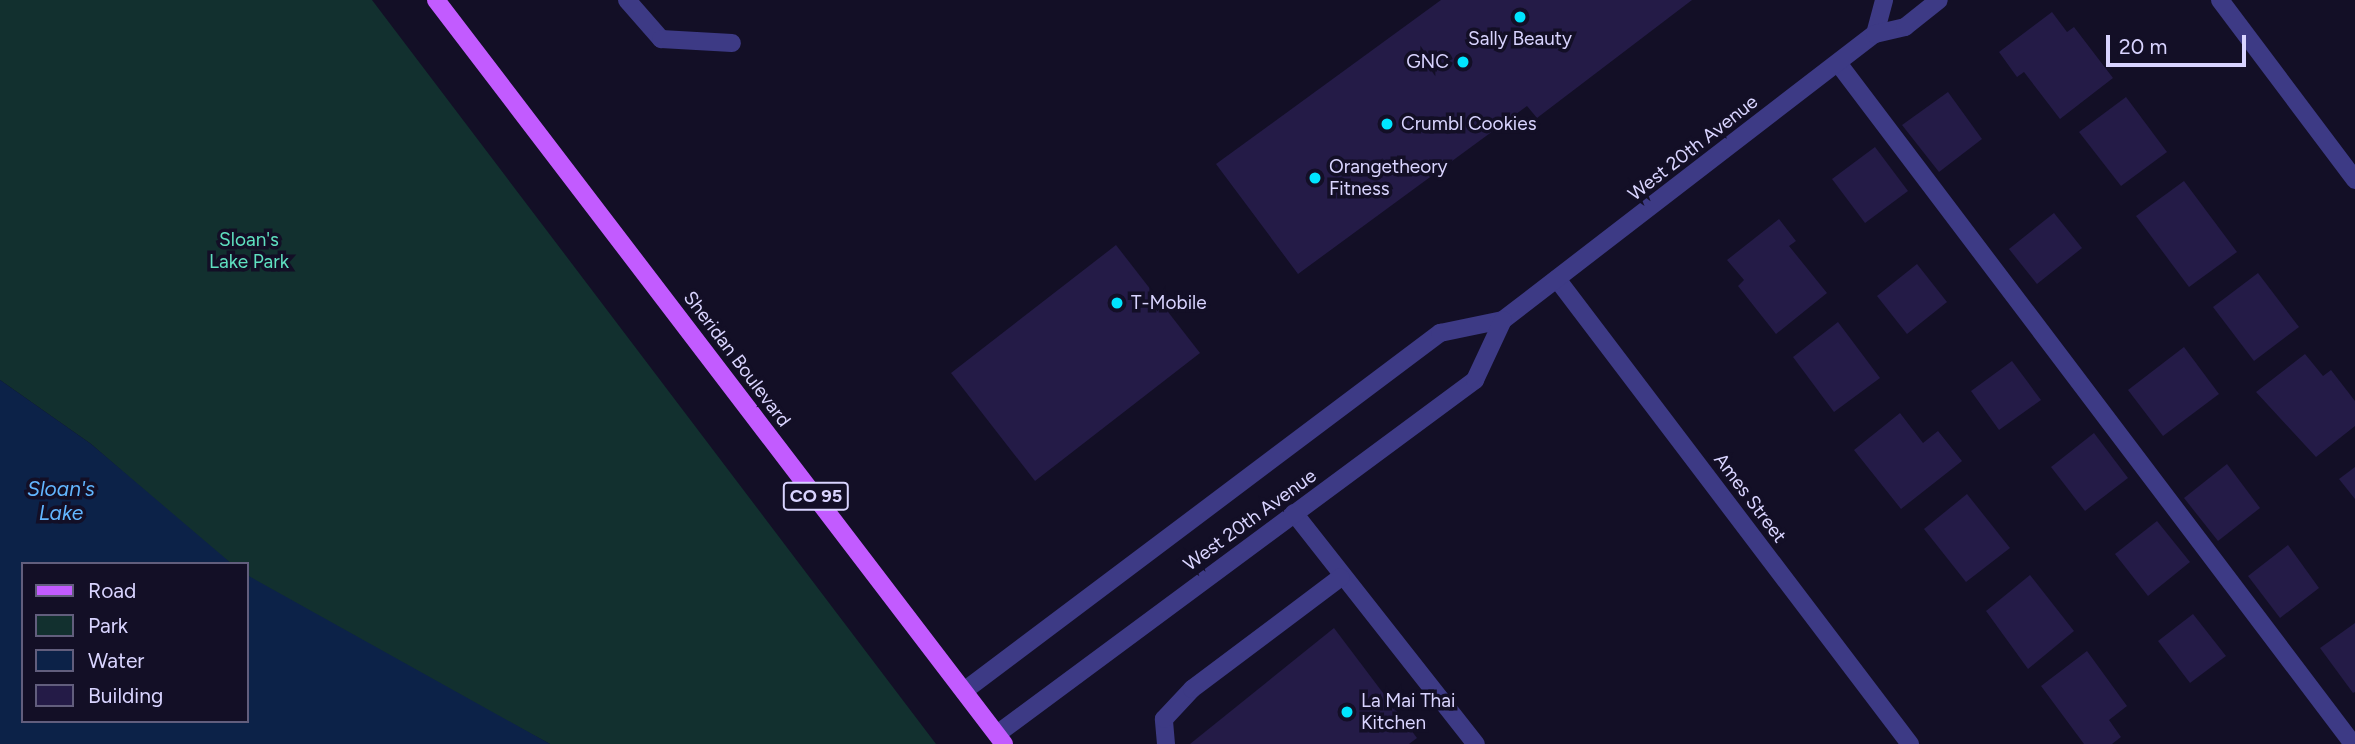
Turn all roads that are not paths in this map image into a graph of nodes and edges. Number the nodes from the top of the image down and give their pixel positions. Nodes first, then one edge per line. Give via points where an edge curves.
1 (436, 0) edge
2 (627, 0) edge
3 (1884, 0) edge
4 (1939, 0) edge
5 (2220, 0) edge
6 (1875, 34) junction
7 (732, 43) dead end
8 (1838, 63) junction
9 (2355, 180) edge
10 (1557, 279) junction
11 (1503, 320) junction
12 (1294, 513) junction
13 (1341, 577) junction
14 (964, 691) junction
15 (1000, 739) edge
16 (1166, 744) edge
17 (1476, 744) edge
18 (1910, 744) edge
19 (2353, 744) edge

1 - 14 main road, Sheridan Boulevard / CO 95
2 - 7 street via 660,39
3 - 6 street
4 - 6 street, West 20th Avenue via 1905,27
5 - 9 street
6 - 8 street, West 20th Avenue
8 - 10 street, West 20th Avenue
8 - 19 street
10 - 11 street, West 20th Avenue
10 - 18 street, Ames Street
11 - 12 street, West 20th Avenue via 1475,380
11 - 14 street, West 20th Avenue via 1440,333
12 - 13 street
12 - 15 street, West 20th Avenue
13 - 16 street via 1192,689 1164,719
13 - 17 street
14 - 15 main road, Sheridan Boulevard / CO 95

